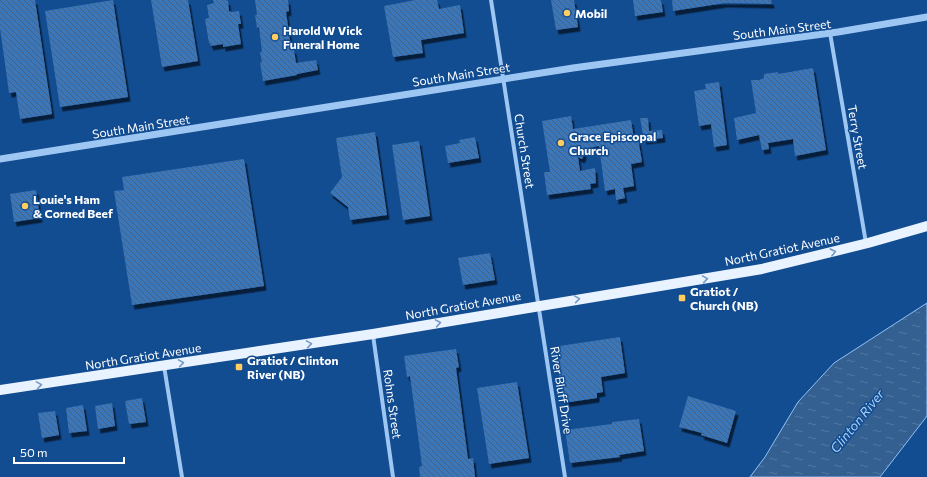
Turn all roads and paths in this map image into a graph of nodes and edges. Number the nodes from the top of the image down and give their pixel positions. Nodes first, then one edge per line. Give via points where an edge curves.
1 (491, 0) edge
2 (927, 17) edge
3 (830, 33) junction
4 (503, 79) junction
5 (0, 160) edge
6 (927, 226) edge
7 (866, 243) junction
8 (539, 306) junction
9 (373, 334) junction
10 (164, 366) junction
11 (0, 390) edge
12 (182, 477) edge
13 (393, 477) edge
14 (565, 477) edge

1 - 4 street, Church Street
2 - 3 street, South Main Street
3 - 4 street, South Main Street
3 - 7 street, Terry Street
4 - 5 street, South Main Street
4 - 8 street, Church Street
6 - 7 main road, North Gratiot Avenue
8 -> 7 main road, North Gratiot Avenue via 762,269
9 -> 8 main road, North Gratiot Avenue
8 - 14 street, River Bluff Drive
10 -> 9 main road, North Gratiot Avenue
9 - 13 street, Rohns Street
11 -> 10 main road, North Gratiot Avenue
10 - 12 street

